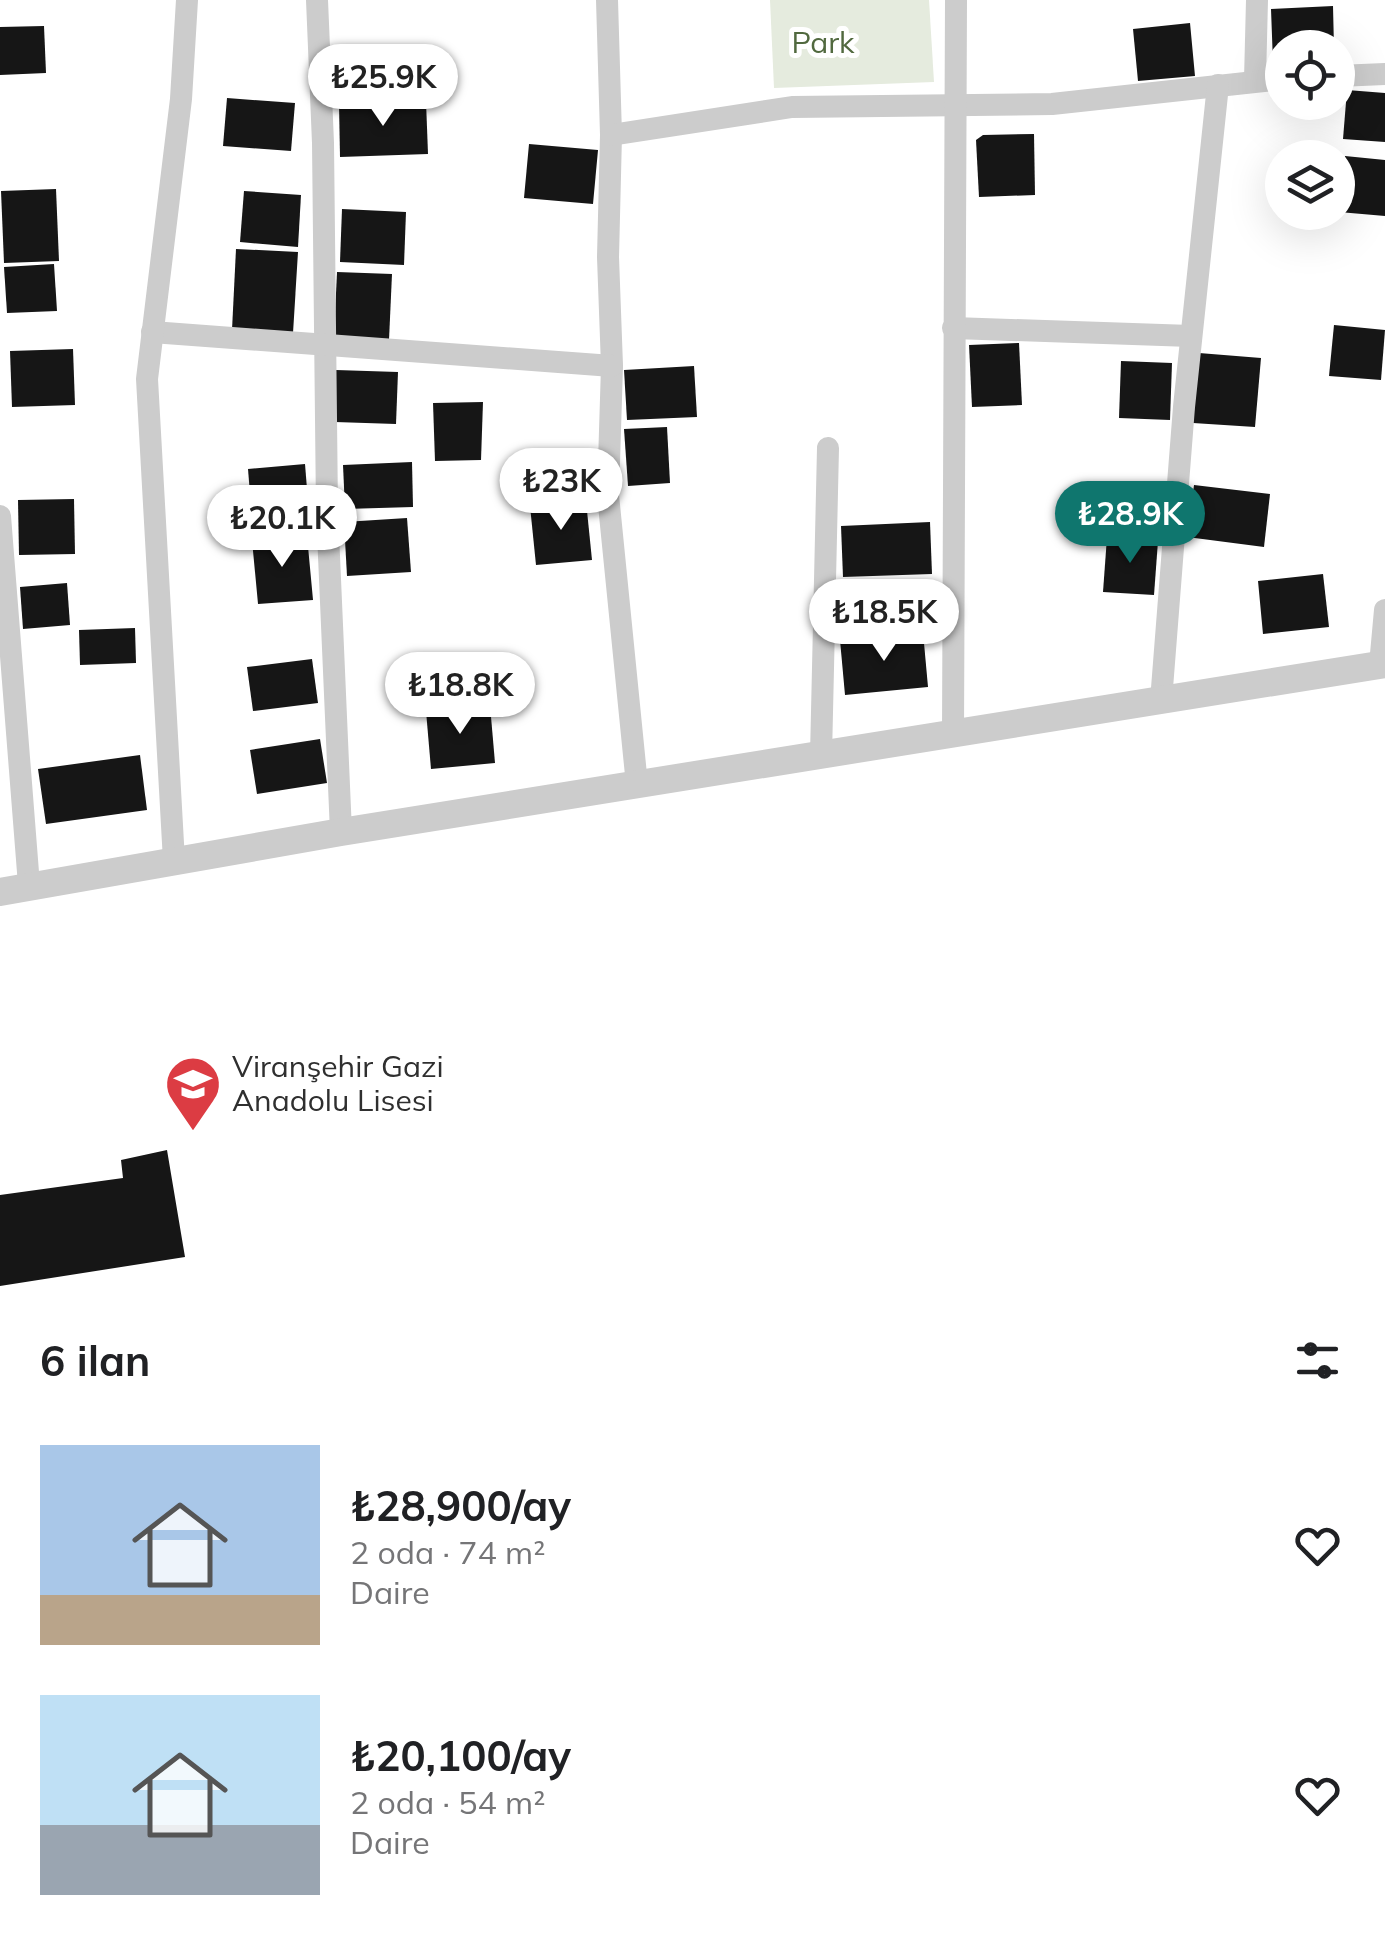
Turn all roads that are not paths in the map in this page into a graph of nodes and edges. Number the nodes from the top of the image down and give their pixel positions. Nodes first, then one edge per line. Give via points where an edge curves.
1 (187, 0) edge
2 (317, 0) edge
3 (607, 0) edge
4 (956, 0) edge
5 (1258, 0) edge
6 (1385, 74) edge
7 (1355, 75) edge
8 (1265, 79) edge
9 (1255, 80) junction
10 (1218, 85) junction
11 (957, 106) junction
12 (611, 134) junction
13 (954, 328) junction
14 (152, 332) junction
15 (1191, 336) junction
16 (325, 345) junction
17 (612, 366) junction
18 (828, 448) dead end
19 (0, 516) edge
20 (1385, 610) edge
21 (1383, 664) edge
22 (1161, 701) junction
23 (953, 735) junction
24 (822, 756) junction
25 (638, 786) junction
26 (341, 832) junction
27 (174, 861) junction
28 (29, 885) junction
29 (0, 892) edge

1 - 14 street
2 - 16 street
3 - 12 street
4 - 11 street
5 - 9 street
6 - 7 street
8 - 9 street
9 - 10 street
10 - 11 street via 1052,104
10 - 15 street
11 - 12 street via 792,107
11 - 13 street
12 - 17 street
13 - 15 street
13 - 23 street
14 - 16 street
14 - 27 street via 146,379
15 - 22 street
16 - 17 street
16 - 26 street
17 - 25 street via 608,495
18 - 24 street
19 - 28 street
20 - 21 street
21 - 22 street
22 - 23 street
23 - 24 street
24 - 25 street
25 - 26 street
26 - 27 street
27 - 28 street
28 - 29 street

